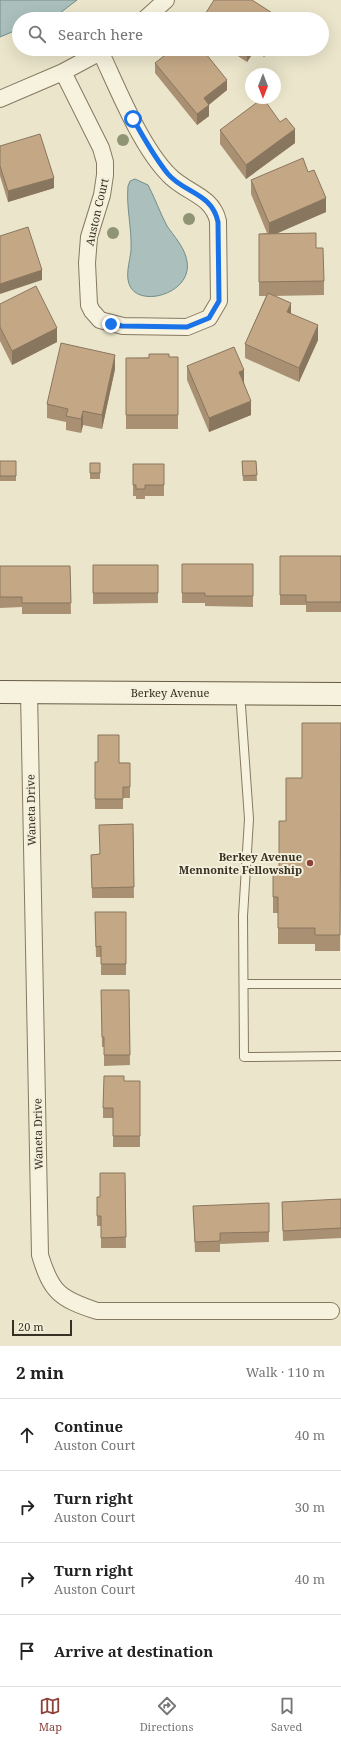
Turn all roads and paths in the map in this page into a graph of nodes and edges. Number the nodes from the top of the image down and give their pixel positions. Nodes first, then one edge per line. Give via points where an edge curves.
1 (166, 0) edge
2 (153, 12) edge
3 (93, 56) edge
4 (105, 56) edge
5 (63, 72) junction
6 (0, 99) edge
7 (0, 692) edge
8 (29, 692) junction
9 (341, 694) edge
10 (241, 706) dead end
11 (244, 984) junction
12 (341, 984) edge
13 (341, 1056) edge
14 (331, 1311) dead end

1 - 2 street
3 - 5 street
4 - 5 street, Auston Court via 133,119 154,155 169,176 211,205 216,214 219,301 209,318 187,327 122,326 100,320 89,305 88,237 102,195 105,162 101,148
5 - 6 street
7 - 8 street, Berkey Avenue
8 - 9 street, Berkey Avenue
8 - 14 street, Waneta Drive via 40,1255 46,1275 56,1292 74,1304 97,1311
10 - 11 lane via 249,819 243,916
11 - 12 lane
11 - 13 lane via 244,1057

